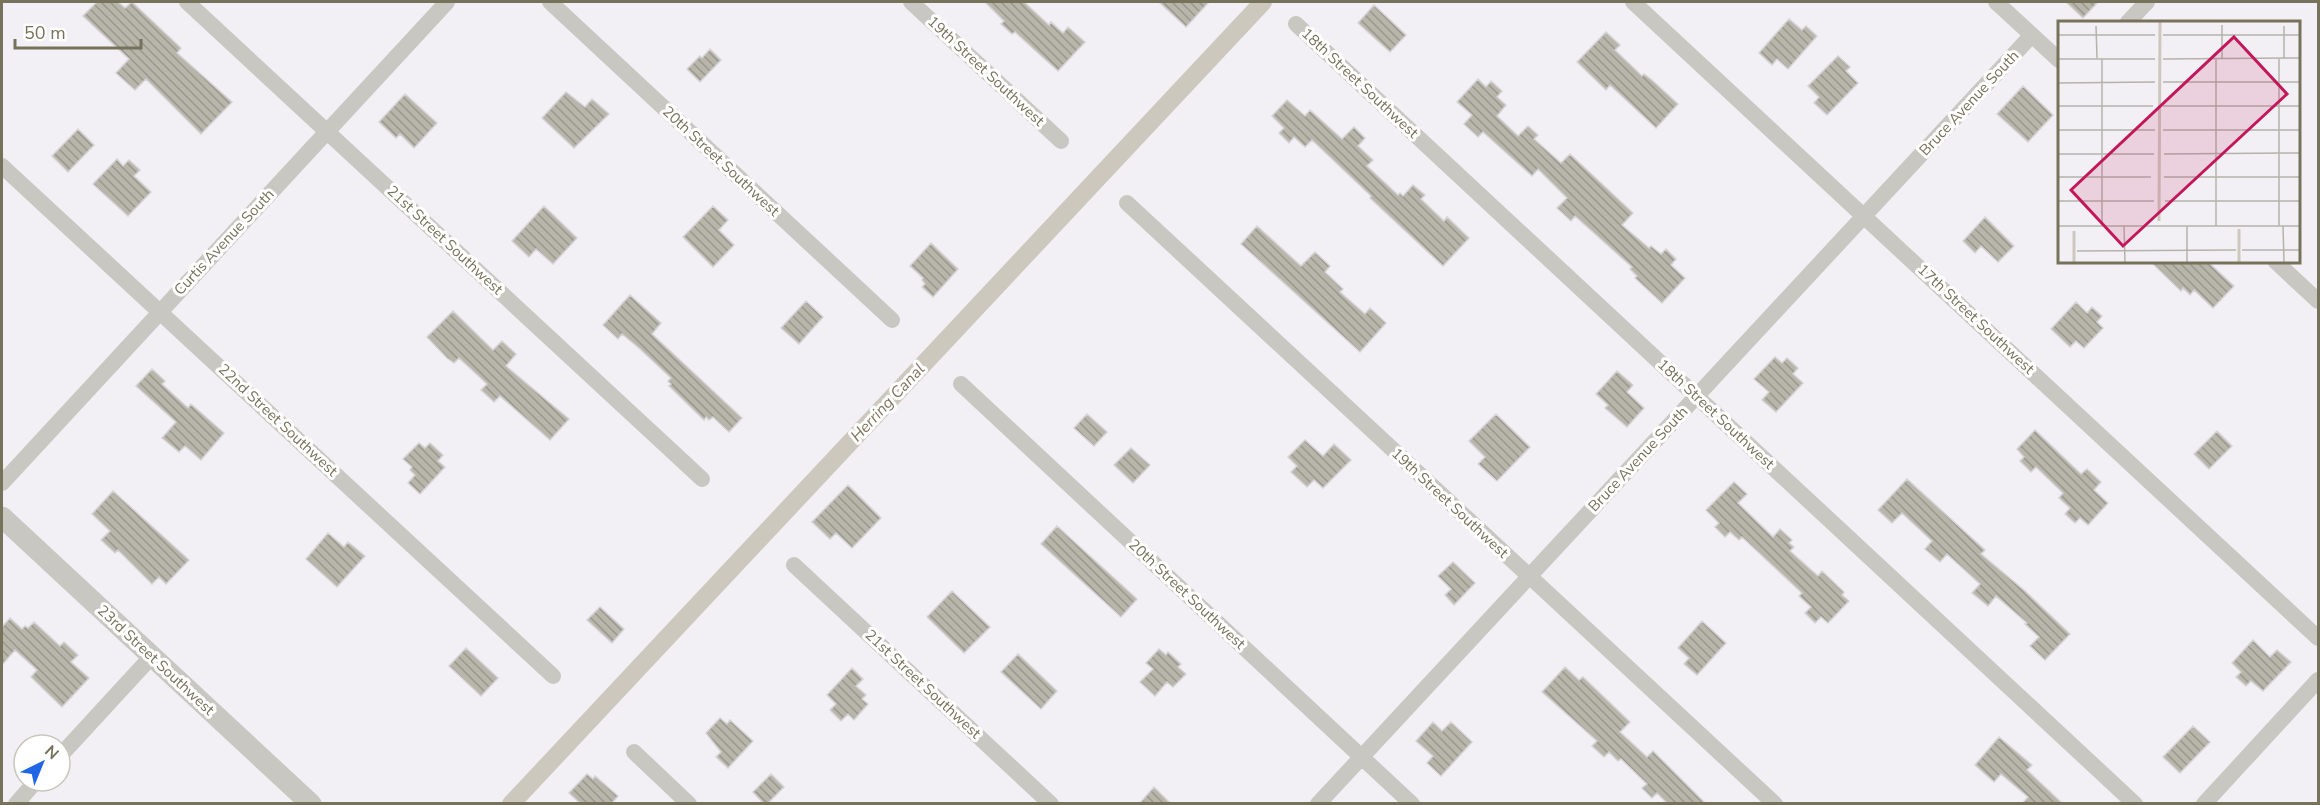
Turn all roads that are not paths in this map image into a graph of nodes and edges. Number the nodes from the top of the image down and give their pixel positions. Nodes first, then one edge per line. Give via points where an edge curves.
1 (187, 2) edge
2 (447, 2) edge
3 (550, 2) edge
4 (911, 2) edge
5 (1633, 2) edge
6 (1996, 2) edge
7 (2147, 2) edge
8 (2129, 21) edge
9 (1296, 24) dead end
10 (2031, 36) junction
11 (2058, 59) edge
12 (327, 130) junction
13 (1060, 141) dead end
14 (2, 166) edge
15 (1127, 202) dead end
16 (1864, 216) junction
17 (2276, 262) edge
18 (2319, 301) edge
19 (159, 310) junction
20 (892, 320) dead end
21 (961, 384) dead end
22 (1696, 396) junction
23 (702, 479) dead end
24 (2, 483) edge
25 (2, 517) edge
26 (794, 564) dead end
27 (1529, 576) junction
28 (2319, 638) edge
29 (152, 656) junction
30 (553, 676) dead end
31 (2319, 680) edge
32 (72, 743) edge
33 (634, 752) dead end
34 (1361, 756) junction
35 (311, 804) edge
36 (689, 804) edge
37 (1052, 804) edge
38 (1318, 804) edge
39 (1412, 804) edge
40 (1775, 804) edge
41 (2135, 804) edge
42 (2204, 804) edge

1 - 12 street, 21st Street Southwest
2 - 12 street, Curtis Avenue South
3 - 20 street, 20th Street Southwest
4 - 13 street, 19th Street Southwest
5 - 16 street, 17th Street Southwest
6 - 10 street
7 - 8 street
9 - 22 street, 18th Street Southwest
10 - 11 street
10 - 16 street, Bruce Avenue South
12 - 19 street, Curtis Avenue South
12 - 23 street, 21st Street Southwest
14 - 19 street, 22nd Street Southwest
15 - 27 street, 19th Street Southwest
16 - 22 street, Bruce Avenue South
16 - 28 street, 17th Street Southwest
17 - 18 street
19 - 24 street, Curtis Avenue South
19 - 30 street, 22nd Street Southwest
21 - 34 street, 20th Street Southwest
22 - 27 street, Bruce Avenue South
22 - 41 street, 18th Street Southwest
25 - 29 street, 23rd Street Southwest
26 - 37 street, 21st Street Southwest
27 - 34 street, Bruce Avenue South
27 - 40 street, 19th Street Southwest
29 - 32 street
29 - 35 street, 23rd Street Southwest
31 - 42 street
33 - 36 street
34 - 38 street, Bruce Avenue South
34 - 39 street, 20th Street Southwest

